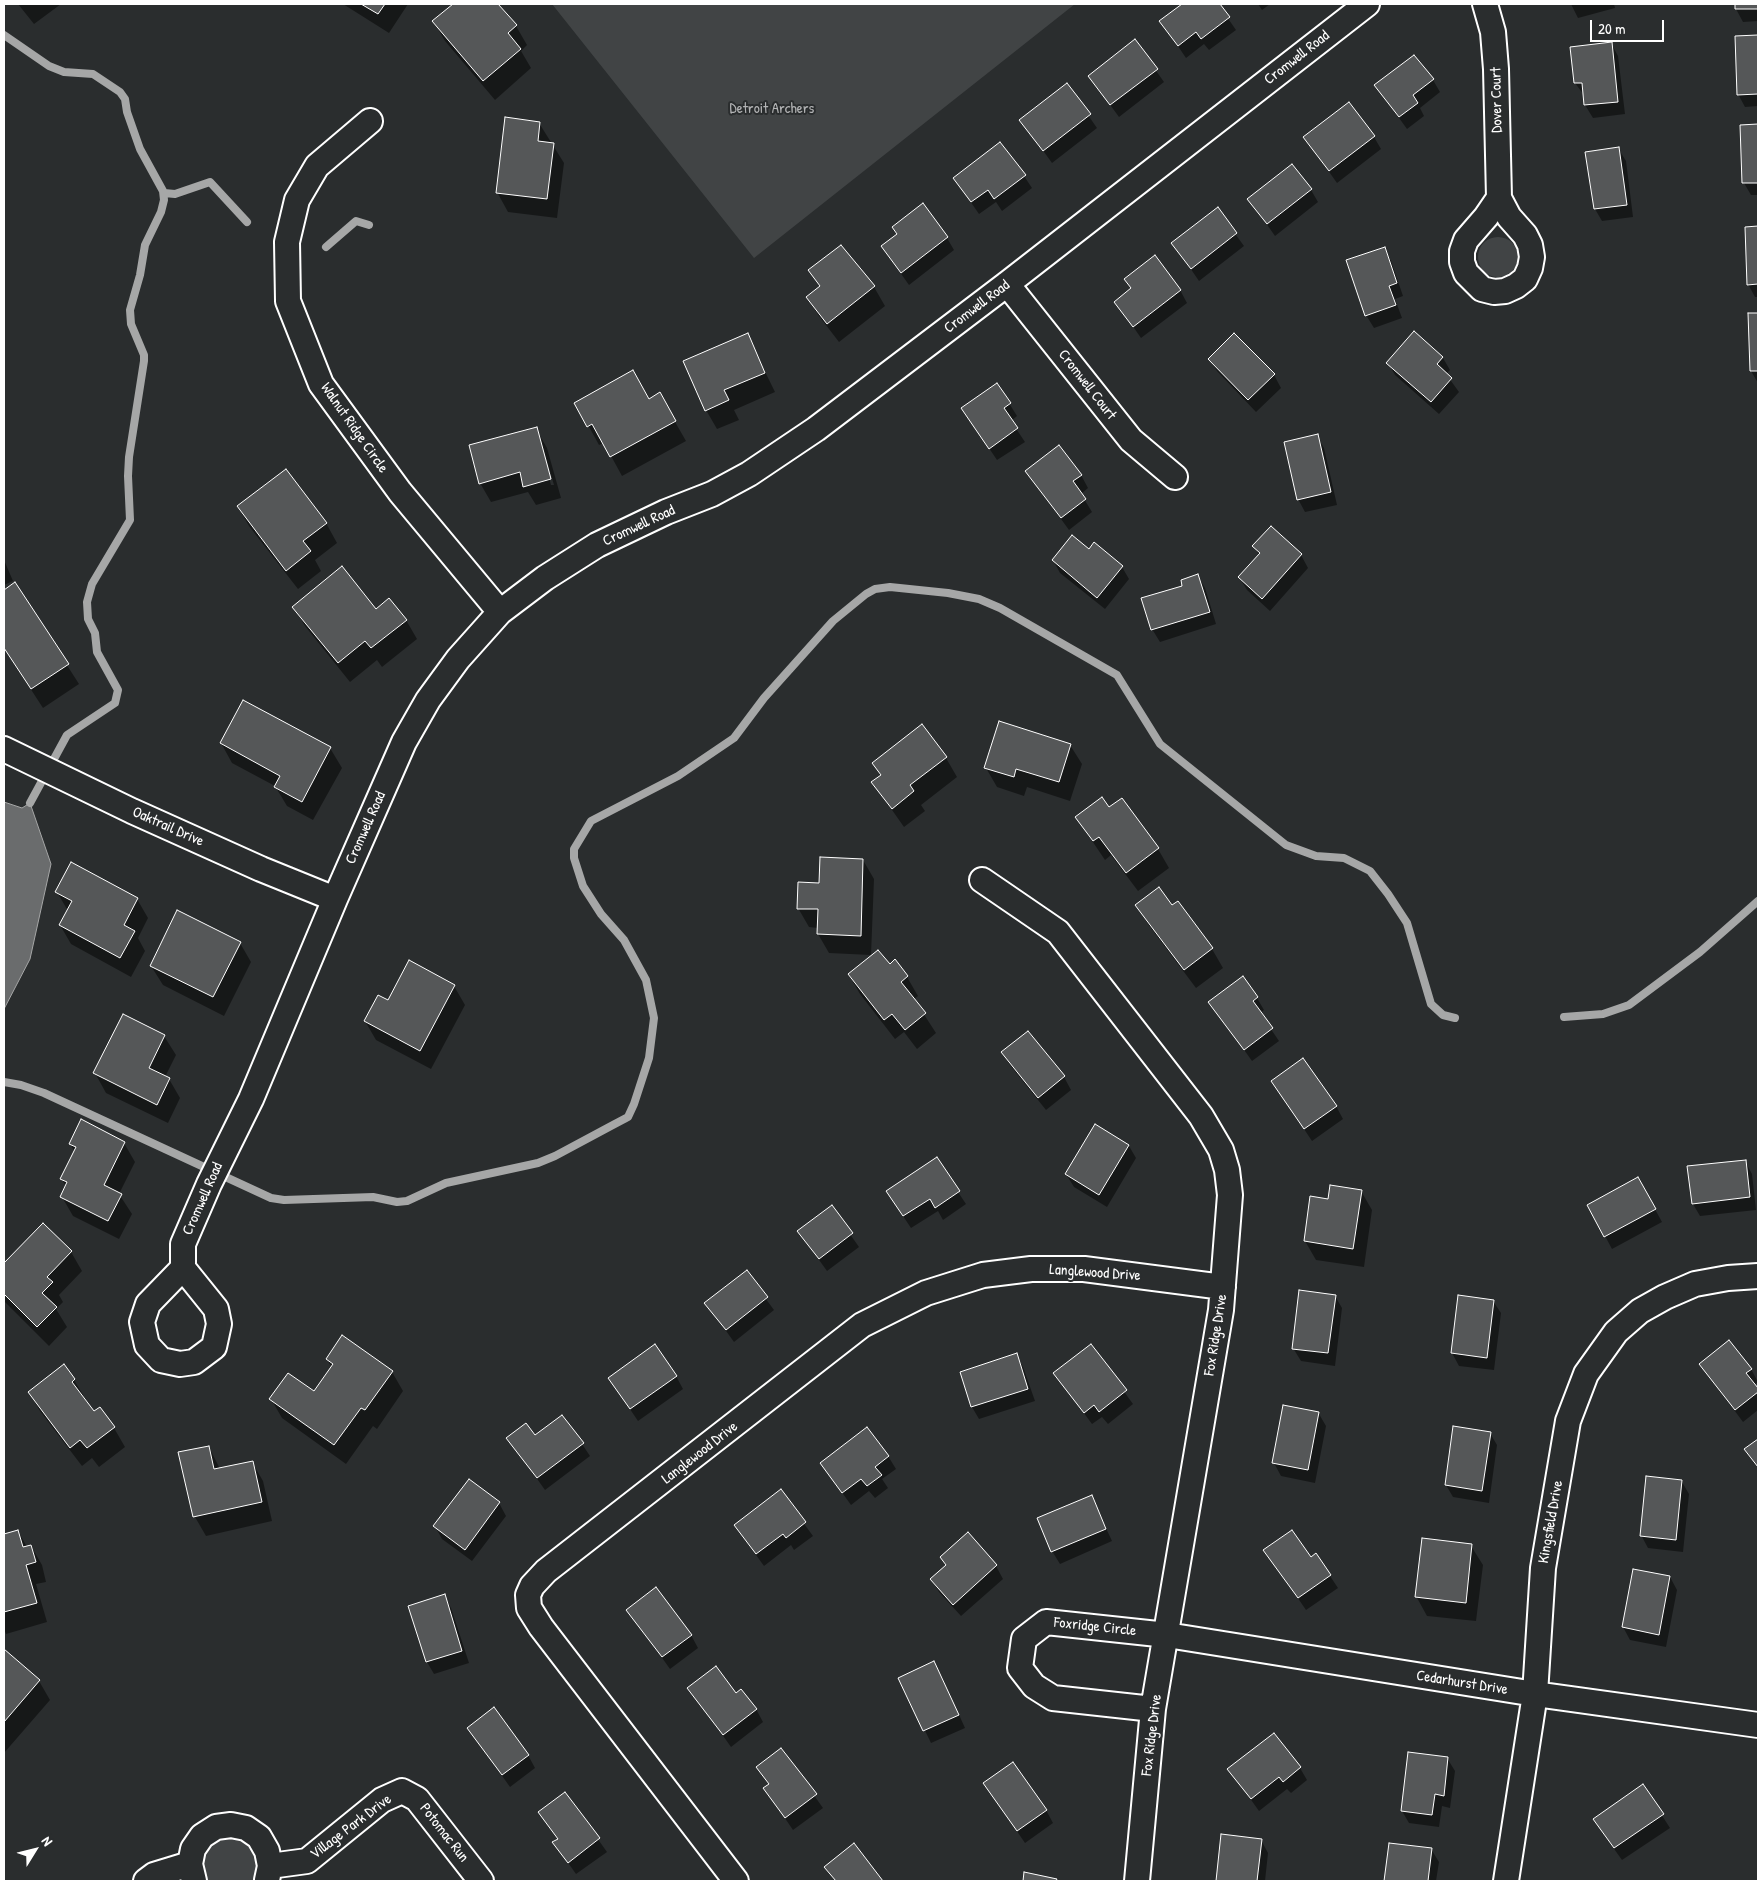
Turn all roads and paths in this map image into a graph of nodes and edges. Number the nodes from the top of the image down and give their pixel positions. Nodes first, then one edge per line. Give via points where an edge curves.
1 (1367, 4) edge
2 (1485, 4) edge
3 (370, 121) dead end
4 (1498, 198) dead end
5 (1007, 284) junction
6 (1176, 477) dead end
7 (500, 612) junction
8 (4, 749) edge
9 (982, 880) dead end
10 (335, 899) junction
11 (182, 1268) dead end
12 (1758, 1276) edge
13 (1223, 1287) junction
14 (1167, 1635) junction
15 (1534, 1694) junction
16 (1153, 1709) junction
17 (1758, 1725) edge
18 (402, 1791) joint
19 (192, 1872) edge
20 (268, 1874) edge
21 (146, 1881) edge
22 (481, 1881) edge
23 (736, 1881) edge
24 (1137, 1881) edge
25 (1506, 1881) edge

1 - 5 street, Cromwell Road
2 - 4 street, Dover Court via 1494,32
3 - 7 street, Walnut Ridge Circle via 317,166 297,200 287,242 288,301 322,384 400,492
5 - 6 street, Cromwell Court via 1130,440
5 - 7 street, Cromwell Road via 816,430 749,474 597,545
7 - 10 street, Cromwell Road via 458,659 409,733
8 - 10 street, Oaktrail Drive via 158,823
9 - 13 street, Fox Ridge Drive via 1058,932 1201,1116 1221,1150 1227,1170 1230,1195
10 - 11 street, Cromwell Road via 251,1099 183,1244
12 - 15 street, Kingsfield Drive via 1694,1284 1640,1311 1616,1332 1586,1374 1568,1421 1543,1568
13 - 14 street, Fox Ridge Drive
13 - 23 street, Langlewood Drive via 1084,1269 1031,1269 983,1276 926,1293 862,1325 546,1571 532,1586 528,1595 529,1608 541,1628
14 - 15 street, Cedarhurst Drive
14 - 16 street, Fox Ridge Drive
14 - 16 street, Foxridge Circle via 1046,1622 1024,1639 1020,1668 1034,1686 1053,1698
15 - 17 street, Cedarhurst Drive
15 - 25 street, Kingsfield Drive
16 - 24 street, Fox Ridge Drive
18 - 20 street, Village Park Drive via 382,1800 306,1861
18 - 22 street, Potomac Run via 417,1799
19 - 20 street, Village Park Drive via 194,1849 202,1836 216,1827 231,1825 246,1828 259,1837 268,1851
19 - 21 street, Village Park Drive via 154,1875

